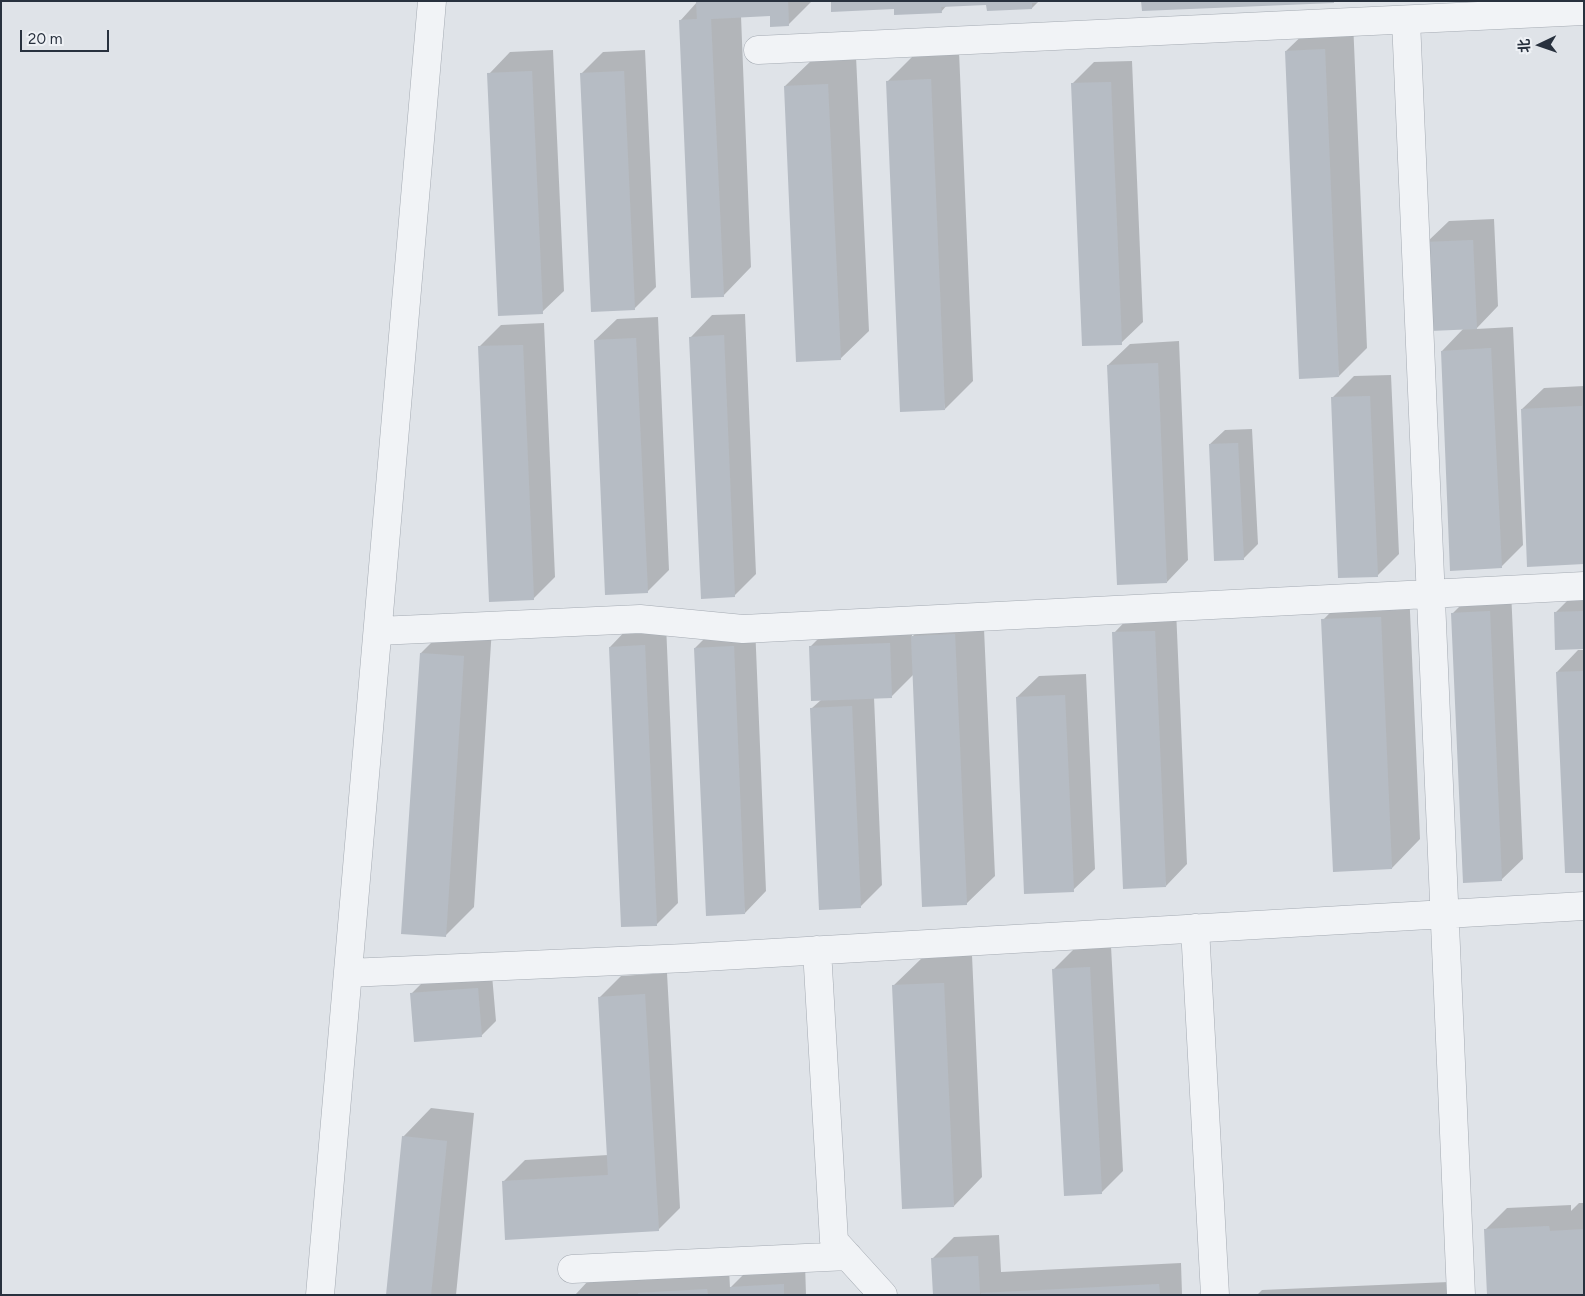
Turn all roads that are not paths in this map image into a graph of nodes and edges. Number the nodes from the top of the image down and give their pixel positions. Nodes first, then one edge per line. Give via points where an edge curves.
1 (432, 1) edge
2 (1584, 12) edge
3 (1390, 14) edge
4 (758, 50) dead end
5 (1584, 586) edge
6 (1429, 594) junction
7 (378, 631) junction
8 (1584, 906) edge
9 (1444, 914) junction
10 (1195, 928) junction
11 (817, 950) junction
12 (348, 973) junction
13 (848, 1256) junction
14 (572, 1269) dead end
15 (320, 1295) edge
16 (882, 1295) edge
17 (1215, 1295) edge
18 (1461, 1295) edge

1 - 7 street
2 - 3 street
3 - 4 street
3 - 6 street
5 - 6 street
6 - 7 street via 744,629 640,619
6 - 9 street
7 - 12 street
8 - 9 street
9 - 10 street
9 - 18 street
10 - 11 street
10 - 17 street
11 - 12 street
11 - 13 street via 834,1241
12 - 15 street
13 - 14 street
13 - 16 street

